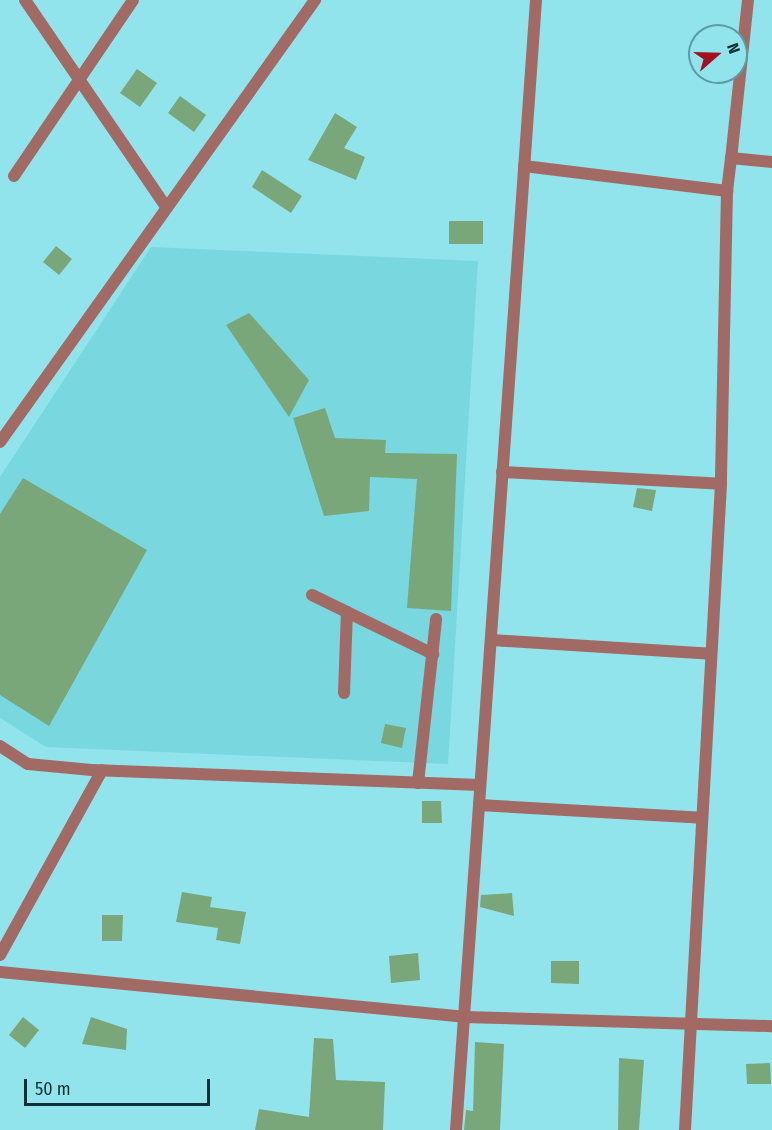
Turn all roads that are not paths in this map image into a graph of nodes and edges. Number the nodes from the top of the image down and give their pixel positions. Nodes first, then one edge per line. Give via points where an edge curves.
1 (25, 0) edge
2 (133, 0) edge
3 (315, 0) edge
4 (536, 0) edge
5 (748, 0) edge
6 (80, 80) junction
7 (731, 158) junction
8 (772, 162) edge
9 (524, 166) junction
10 (14, 176) dead end
11 (727, 191) junction
12 (166, 207) junction
13 (0, 442) edge
14 (502, 472) junction
15 (721, 484) junction
16 (312, 595) dead end
17 (347, 612) junction
18 (436, 619) dead end
19 (491, 640) junction
20 (434, 654) junction
21 (711, 654) junction
22 (344, 693) dead end
23 (0, 746) edge
24 (102, 770) junction
25 (418, 783) junction
26 (480, 786) junction
27 (479, 805) junction
28 (702, 818) junction
29 (0, 955) edge
30 (0, 972) edge
31 (464, 1017) junction
32 (691, 1024) junction
33 (772, 1026) edge
34 (456, 1130) edge
35 (685, 1130) edge

1 - 6 street
2 - 6 street
3 - 12 street
4 - 9 street
5 - 7 street
6 - 10 street
6 - 12 street
7 - 8 street
7 - 11 street
9 - 11 street
9 - 14 street
11 - 15 street
12 - 13 street
14 - 15 street
14 - 19 street
15 - 21 street
16 - 17 street
17 - 20 street
17 - 22 street
18 - 20 street
19 - 21 street
19 - 26 street
20 - 25 street
21 - 28 street
23 - 24 street via 28,764
24 - 25 street
24 - 29 street
25 - 26 street
26 - 27 street
27 - 28 street
27 - 31 street
28 - 32 street
30 - 31 street
31 - 32 street
31 - 34 street
32 - 33 street
32 - 35 street

